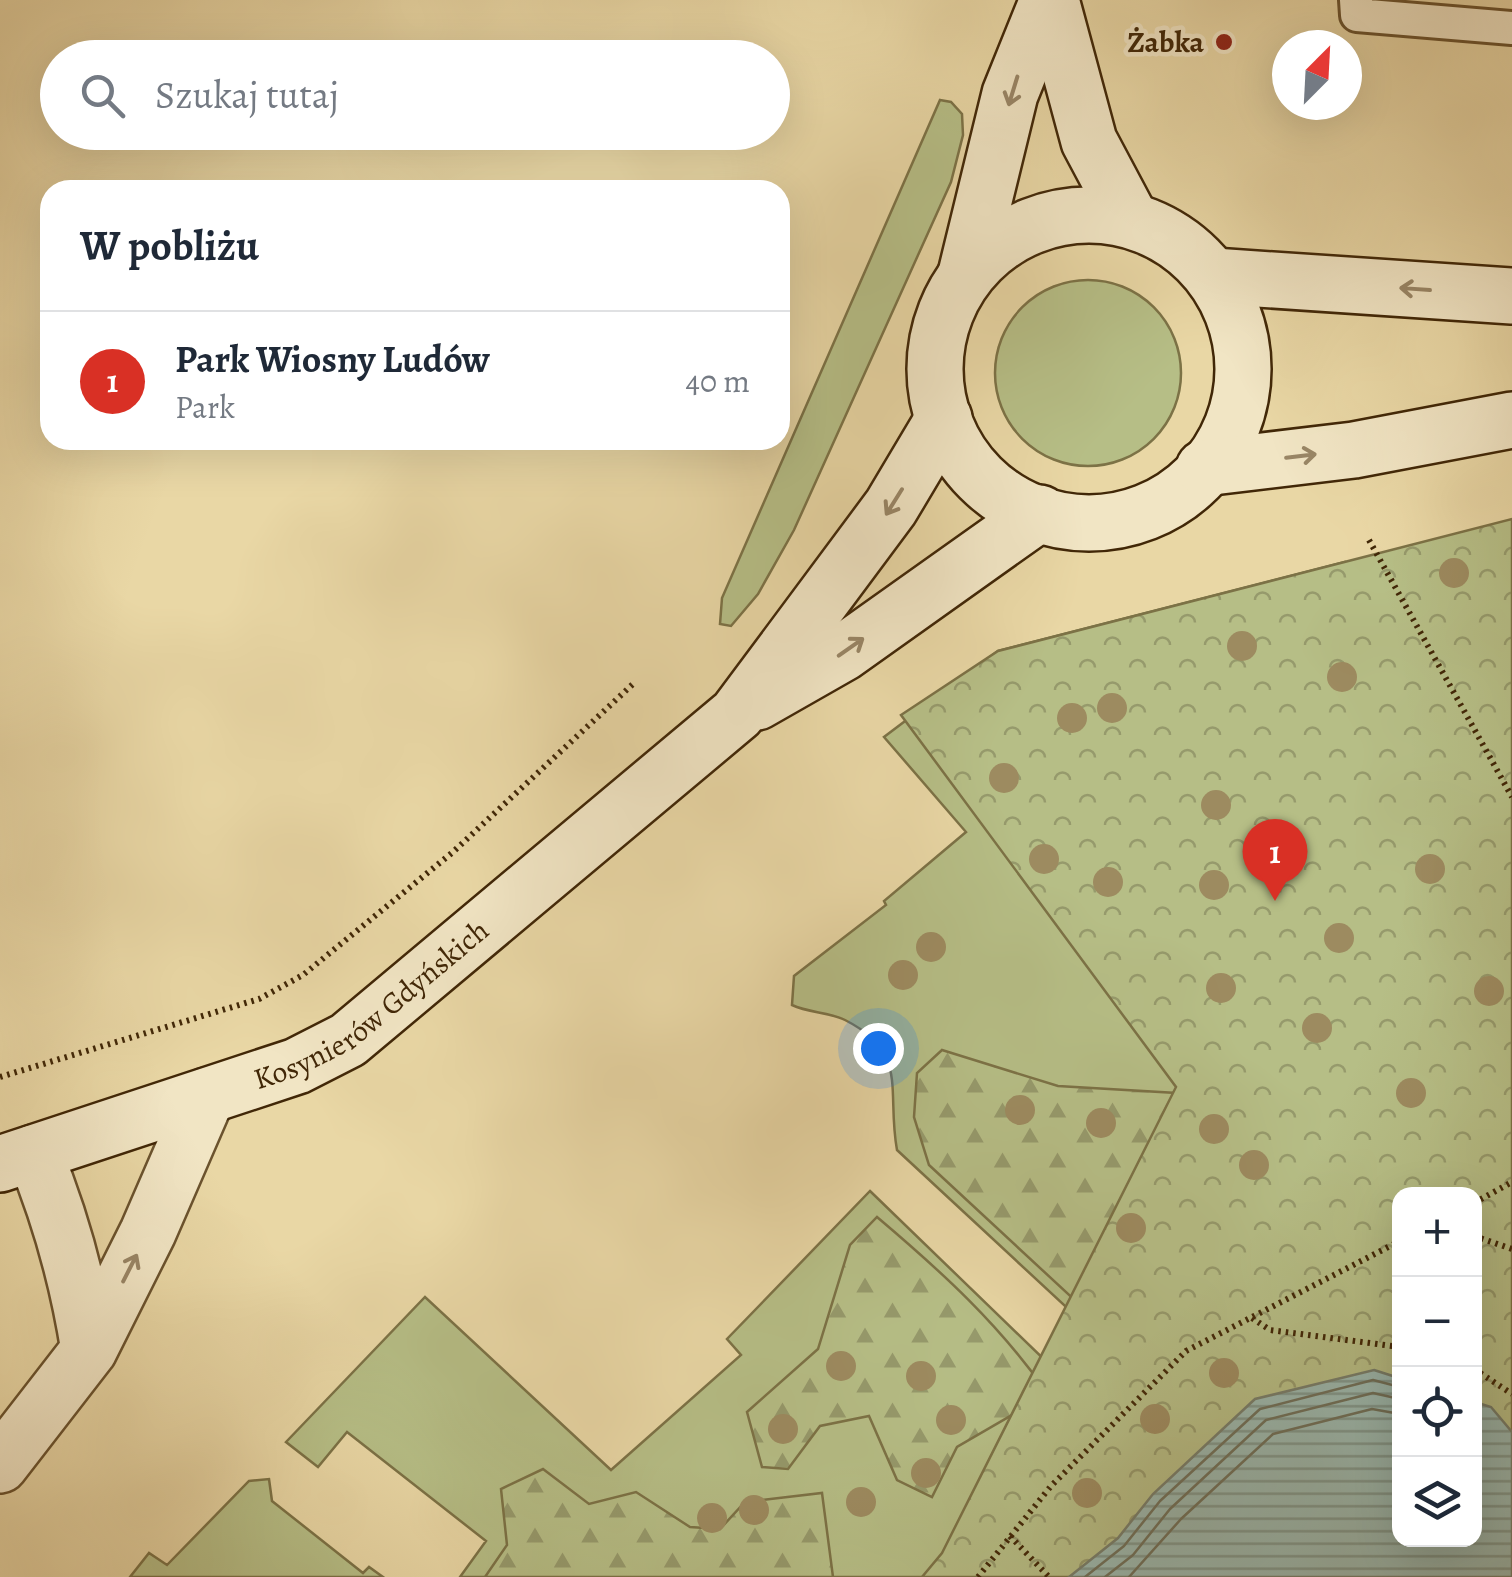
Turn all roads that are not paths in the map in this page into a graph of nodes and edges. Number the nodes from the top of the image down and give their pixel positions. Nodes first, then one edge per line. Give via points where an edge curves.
1 (1049, 0) edge
2 (1356, 0) edge
3 (1512, 28) edge
4 (1131, 220) junction
5 (966, 274) junction
6 (1213, 276) junction
7 (1512, 296) edge
8 (944, 418) junction
9 (1512, 420) edge
10 (1204, 468) junction
11 (1040, 513) junction
12 (737, 714) junction
13 (207, 1096) junction
14 (17, 1158) edge
15 (89, 1350) junction
16 (0, 1465) edge

1 - 4 main road via 1089,141
1 -> 5 main road via 1010,94
2 - 3 lane via 1356,15
4 - 5 main road via 1101,214 1039,222 987,252
4 - 6 main road via 1165,234
5 - 8 main road via 944,316 934,364
7 -> 6 main road
6 - 10 main road via 1242,353 1240,395 1227,434
8 - 11 main road via 981,477
8 -> 12 main road, Kosynierów Gdyńskich via 892,506
10 -> 9 main road via 1449,435
10 - 11 main road via 1185,494 1122,524 1076,524
12 -> 11 main road, Kosynierów Gdyńskich via 843,653
12 - 13 main road, Kosynierów Gdyńskich via 348,1040
13 - 14 main road, Kosynierów Gdyńskich
15 -> 13 main road
14 - 15 main road via 61,1217
15 - 16 main road

